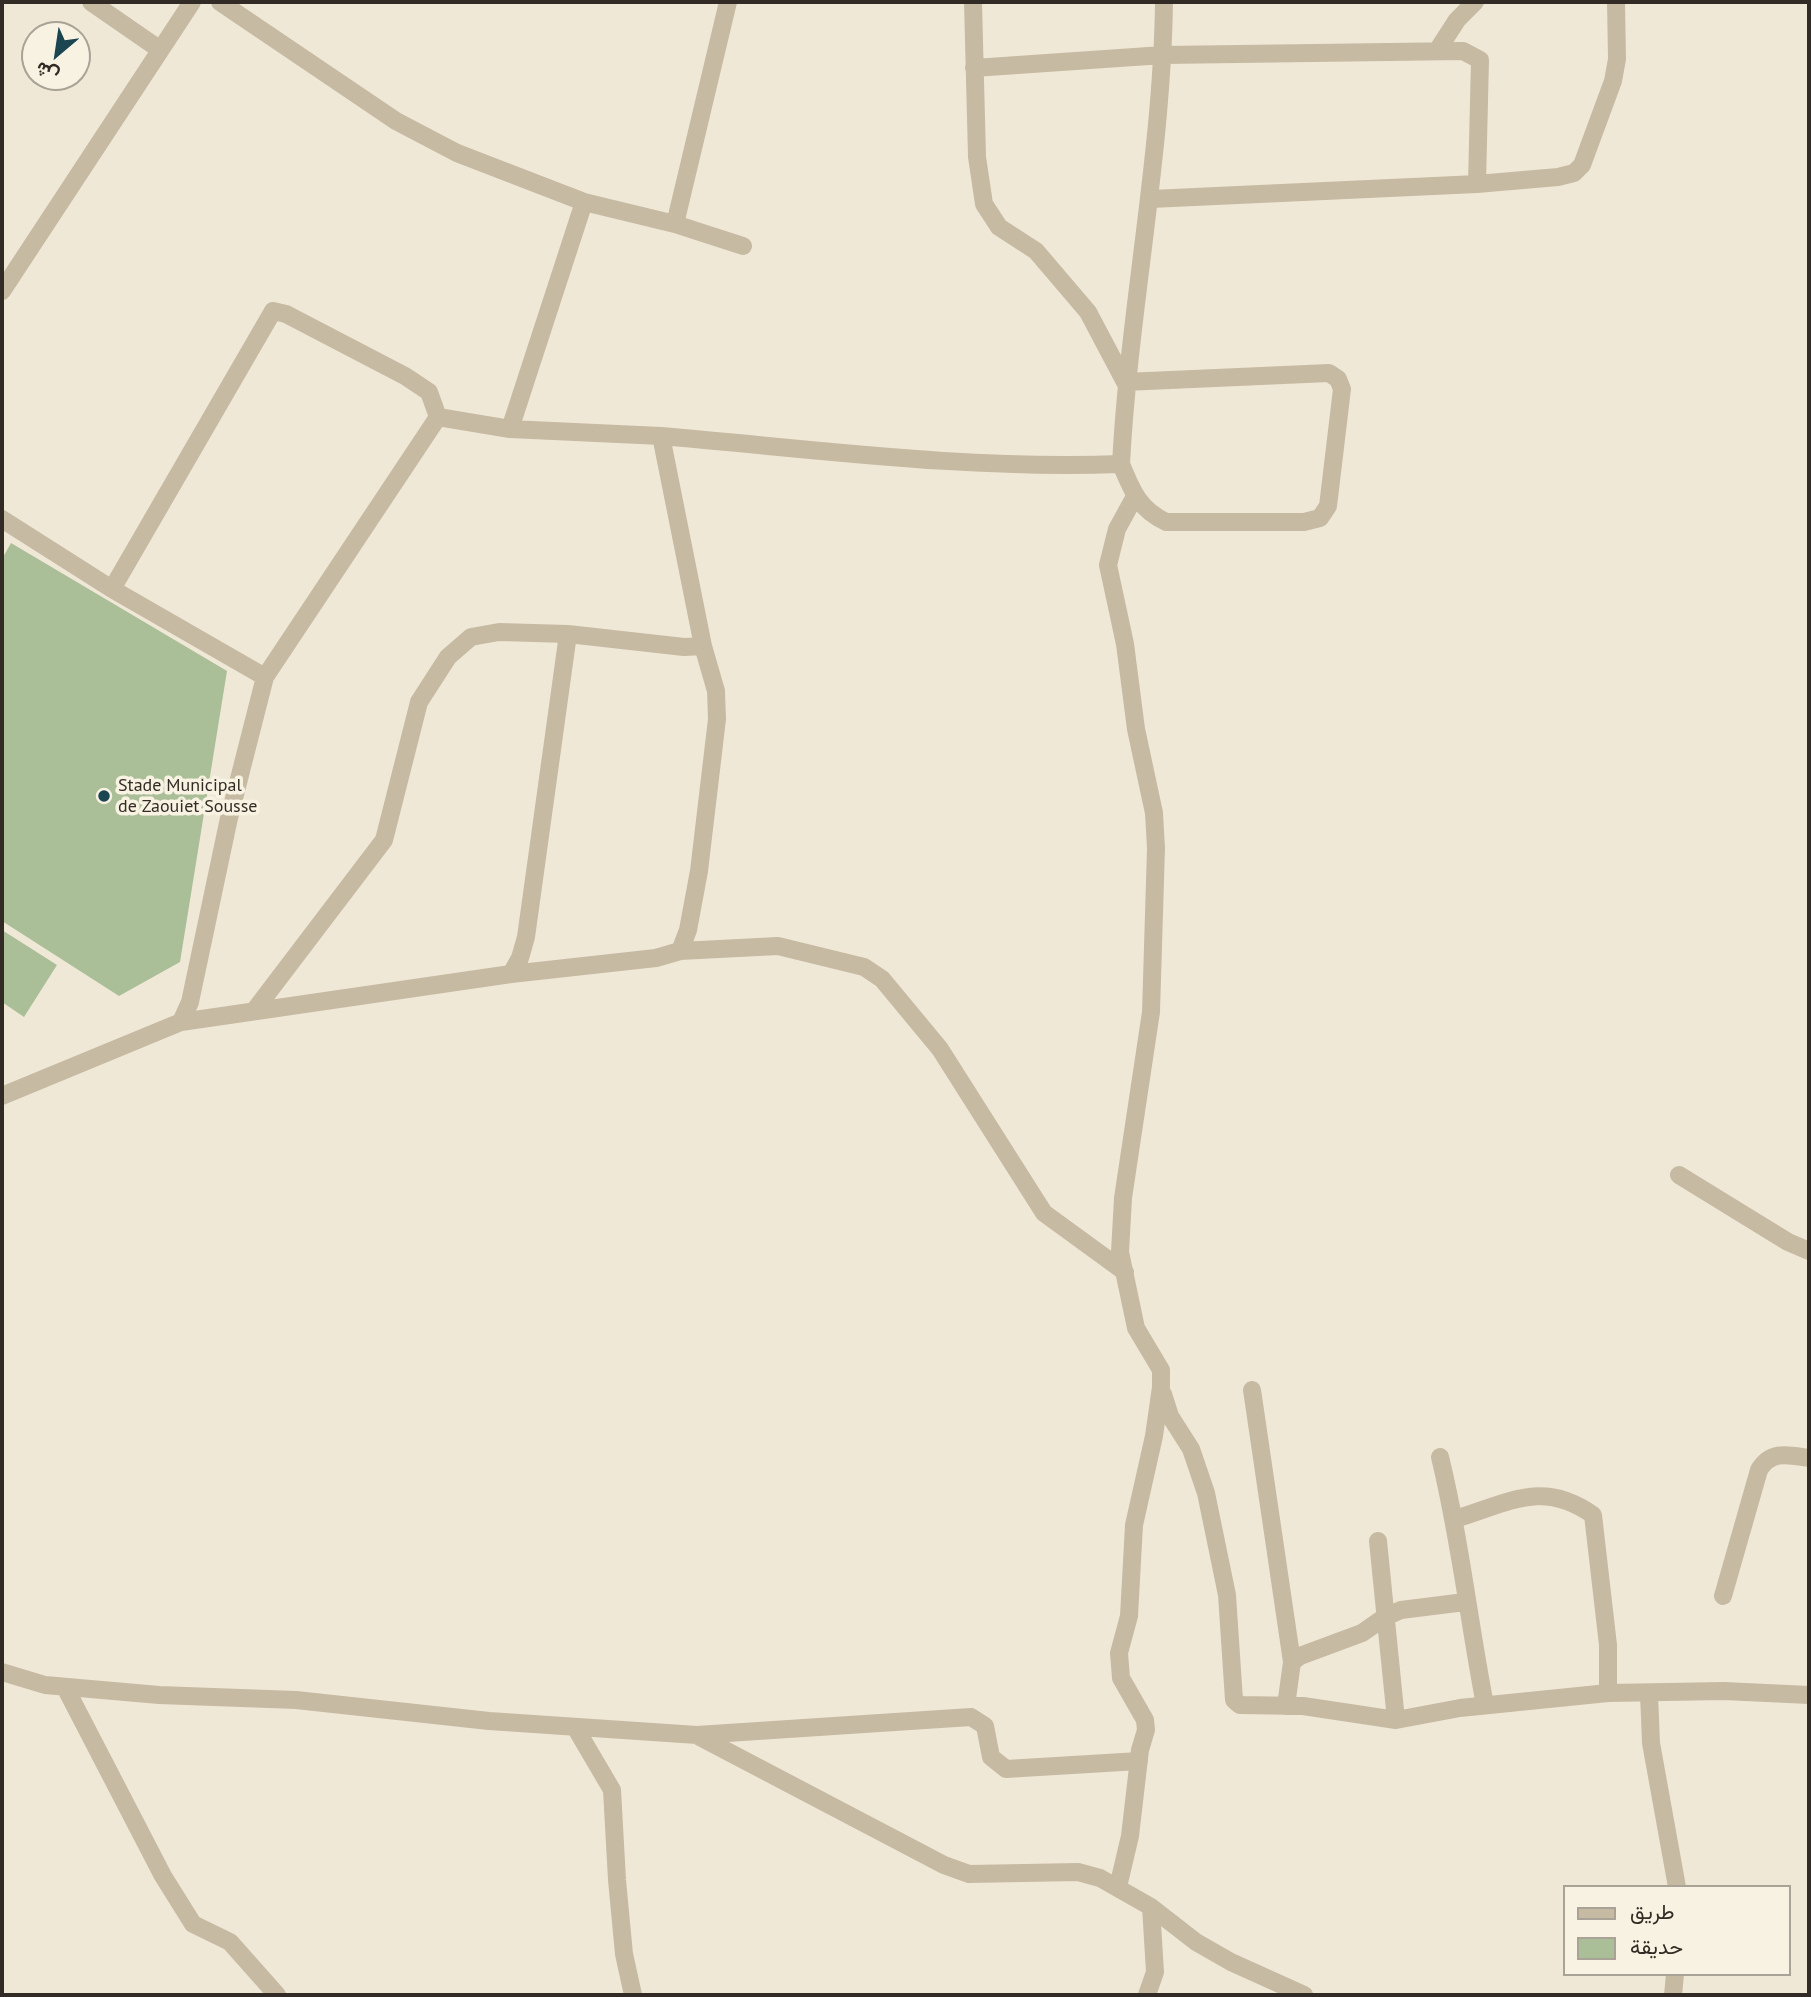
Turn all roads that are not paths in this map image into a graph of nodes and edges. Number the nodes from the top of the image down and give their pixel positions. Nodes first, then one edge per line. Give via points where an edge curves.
1 (91, 2) edge
2 (192, 2) edge
3 (220, 2) edge
4 (728, 2) edge
5 (973, 2) edge
6 (1164, 2) edge
7 (1475, 2) edge
8 (1616, 2) edge
9 (159, 49) junction
10 (1437, 51) junction
11 (1163, 55) junction
12 (974, 68) junction
13 (1477, 184) junction
14 (1151, 199) junction
15 (584, 202) junction
16 (675, 224) junction
17 (743, 246) dead end
18 (2, 290) edge
19 (1125, 382) junction
20 (438, 417) junction
21 (510, 429) junction
22 (661, 436) junction
23 (1121, 464) junction
24 (1134, 498) junction
25 (2, 519) edge
26 (112, 589) junction
27 (568, 634) junction
28 (703, 646) junction
29 (265, 677) junction
30 (680, 951) junction
31 (511, 974) junction
32 (254, 1011) junction
33 (181, 1021) junction
34 (2, 1096) edge
35 (1679, 1175) dead end
36 (1809, 1251) edge
37 (1125, 1272) junction
38 (1161, 1387) junction
39 (1252, 1390) dead end
40 (1440, 1457) dead end
41 (1809, 1458) edge
42 (1455, 1519) junction
43 (1378, 1541) dead end
44 (1723, 1596) dead end
45 (1465, 1602) junction
46 (1385, 1616) junction
47 (1292, 1662) junction
48 (2, 1672) edge
49 (65, 1687) junction
50 (1608, 1693) junction
51 (1649, 1693) junction
52 (1809, 1695) edge
53 (1485, 1705) junction
54 (1286, 1706) junction
55 (1396, 1720) junction
56 (575, 1727) junction
57 (697, 1735) junction
58 (1139, 1761) junction
59 (1676, 1885) edge
60 (1118, 1887) junction
61 (1151, 1907) junction
62 (1675, 1976) edge
63 (277, 1995) edge
64 (633, 1995) edge
65 (1147, 1995) edge
66 (1304, 1995) edge
67 (1673, 1995) edge

1 - 9 street
2 - 9 street
3 - 15 street via 396,121 457,153
4 - 16 street
5 - 12 street
6 - 11 street
7 - 10 street
8 - 13 street via 1613,80 1582,165 1574,173 1558,177
9 - 18 street
10 - 11 street
10 - 13 street via 1463,51 1480,61
11 - 12 street
11 - 14 street
12 - 19 street via 976,157 984,204 999,227 1036,251 1088,312
13 - 14 street
14 - 19 street
15 - 16 street
15 - 21 street
16 - 17 street
19 - 23 street
19 - 24 street via 1329,373 1342,388 1328,506 1320,518 1304,522 1166,522
20 - 21 street
20 - 26 street via 429,392 405,376 273,311
20 - 29 street
21 - 22 street
22 - 23 street via 975,463 1097,468
22 - 28 street
23 - 24 street
24 - 37 street via 1117,529 1108,565 1154,813 1156,848 1151,1012 1120,1233
25 - 26 street
26 - 29 street
27 - 28 street
27 - 31 street via 526,937
27 - 32 street via 499,632 471,637 448,657 419,702 384,839
28 - 30 street via 716,691 717,719 699,871
29 - 33 street via 190,1002
30 - 31 street via 656,958
30 - 37 street via 778,946 864,967 882,979 940,1049 1044,1213
31 - 32 street
32 - 33 street
33 - 34 street
35 - 36 street
37 - 38 street via 1136,1328 1161,1370
38 - 54 street via 1170,1416 1194,1457 1209,1504 1227,1595 1234,1700 1240,1705
38 - 58 street via 1134,1525 1129,1616 1119,1653 1121,1678 1145,1720
39 - 47 street
40 - 42 street
41 - 44 street via 1774,1455 1759,1470
42 - 45 street
42 - 50 street via 1542,1494 1559,1496 1592,1515 1607,1634
43 - 46 street
45 - 46 street via 1424,1605
45 - 53 street
46 - 47 street via 1363,1633
46 - 55 street
47 - 54 street
48 - 49 street
49 - 56 street via 296,1700
49 - 63 street via 163,1876 193,1924 230,1942
50 - 51 street
50 - 53 street
51 - 52 street
51 - 59 street via 1651,1743
53 - 55 street
54 - 55 street
56 - 57 street
56 - 64 street via 612,1790 619,1905
57 - 58 street via 961,1716 981,1721 990,1757 1006,1769
57 - 60 street via 944,1865 969,1874 1078,1872
58 - 60 street
60 - 61 street
61 - 65 street via 1155,1972
61 - 66 street via 1196,1942
62 - 67 street

